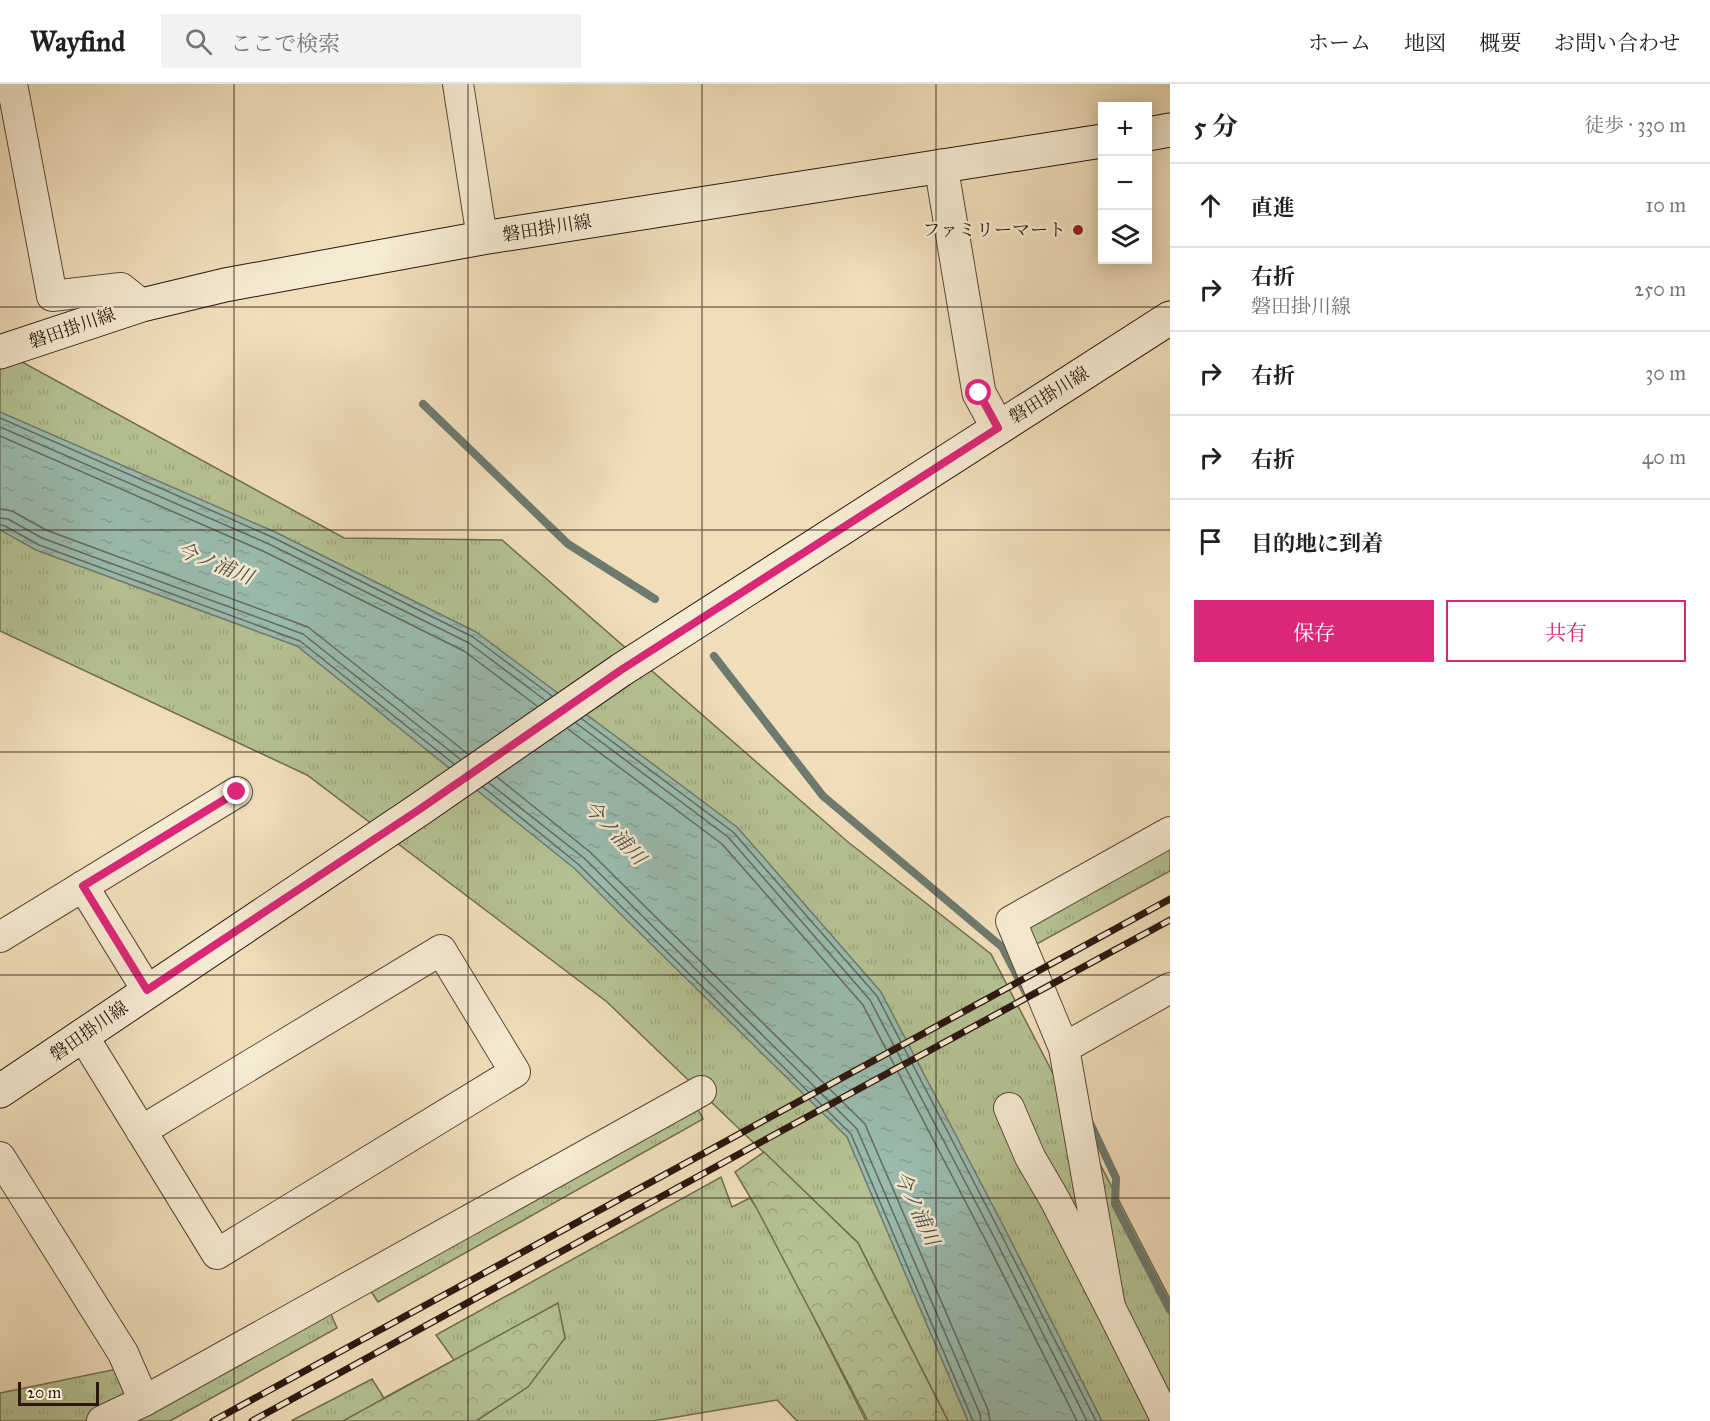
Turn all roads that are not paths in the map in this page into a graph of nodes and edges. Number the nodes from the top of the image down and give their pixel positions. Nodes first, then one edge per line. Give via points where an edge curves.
1 (12, 84) edge
2 (458, 84) edge
3 (1170, 130) edge
4 (1152, 133) edge
5 (1098, 142) edge
6 (941, 166) junction
7 (482, 238) junction
8 (142, 305) junction
9 (1170, 318) edge
10 (2, 350) edge
11 (998, 428) junction
12 (237, 792) dead end
13 (1170, 832) edge
14 (83, 886) junction
15 (0, 937) edge
16 (1170, 988) edge
17 (147, 990) junction
18 (83, 1036) junction
19 (1064, 1048) junction
20 (0, 1091) edge
21 (701, 1091) dead end
22 (1009, 1108) dead end
23 (141, 1131) junction
24 (0, 1157) edge
25 (1110, 1307) junction
26 (144, 1401) junction
27 (102, 1421) edge
28 (1167, 1421) edge

1 - 8 street via 52,296 121,288
2 - 7 street
3 - 4 main road
5 - 6 main road, 磐田掛川線
6 - 7 main road, 磐田掛川線
6 - 11 main road via 979,393
7 - 8 main road, 磐田掛川線 via 225,285
8 - 10 main road, 磐田掛川線
9 - 11 main road, 磐田掛川線
11 - 17 main road, 磐田掛川線 via 621,670
12 - 14 street
13 - 19 street via 1011,921
14 - 15 street
14 - 17 street
16 - 19 street
17 - 18 main road, 磐田掛川線
18 - 20 main road, 磐田掛川線
18 - 23 street
19 - 25 street
21 - 26 street
22 - 25 street via 1030,1157
23 - 23 street via 217,1254 515,1072 441,950
24 - 26 street via 123,1353
25 - 28 street
26 - 27 street

